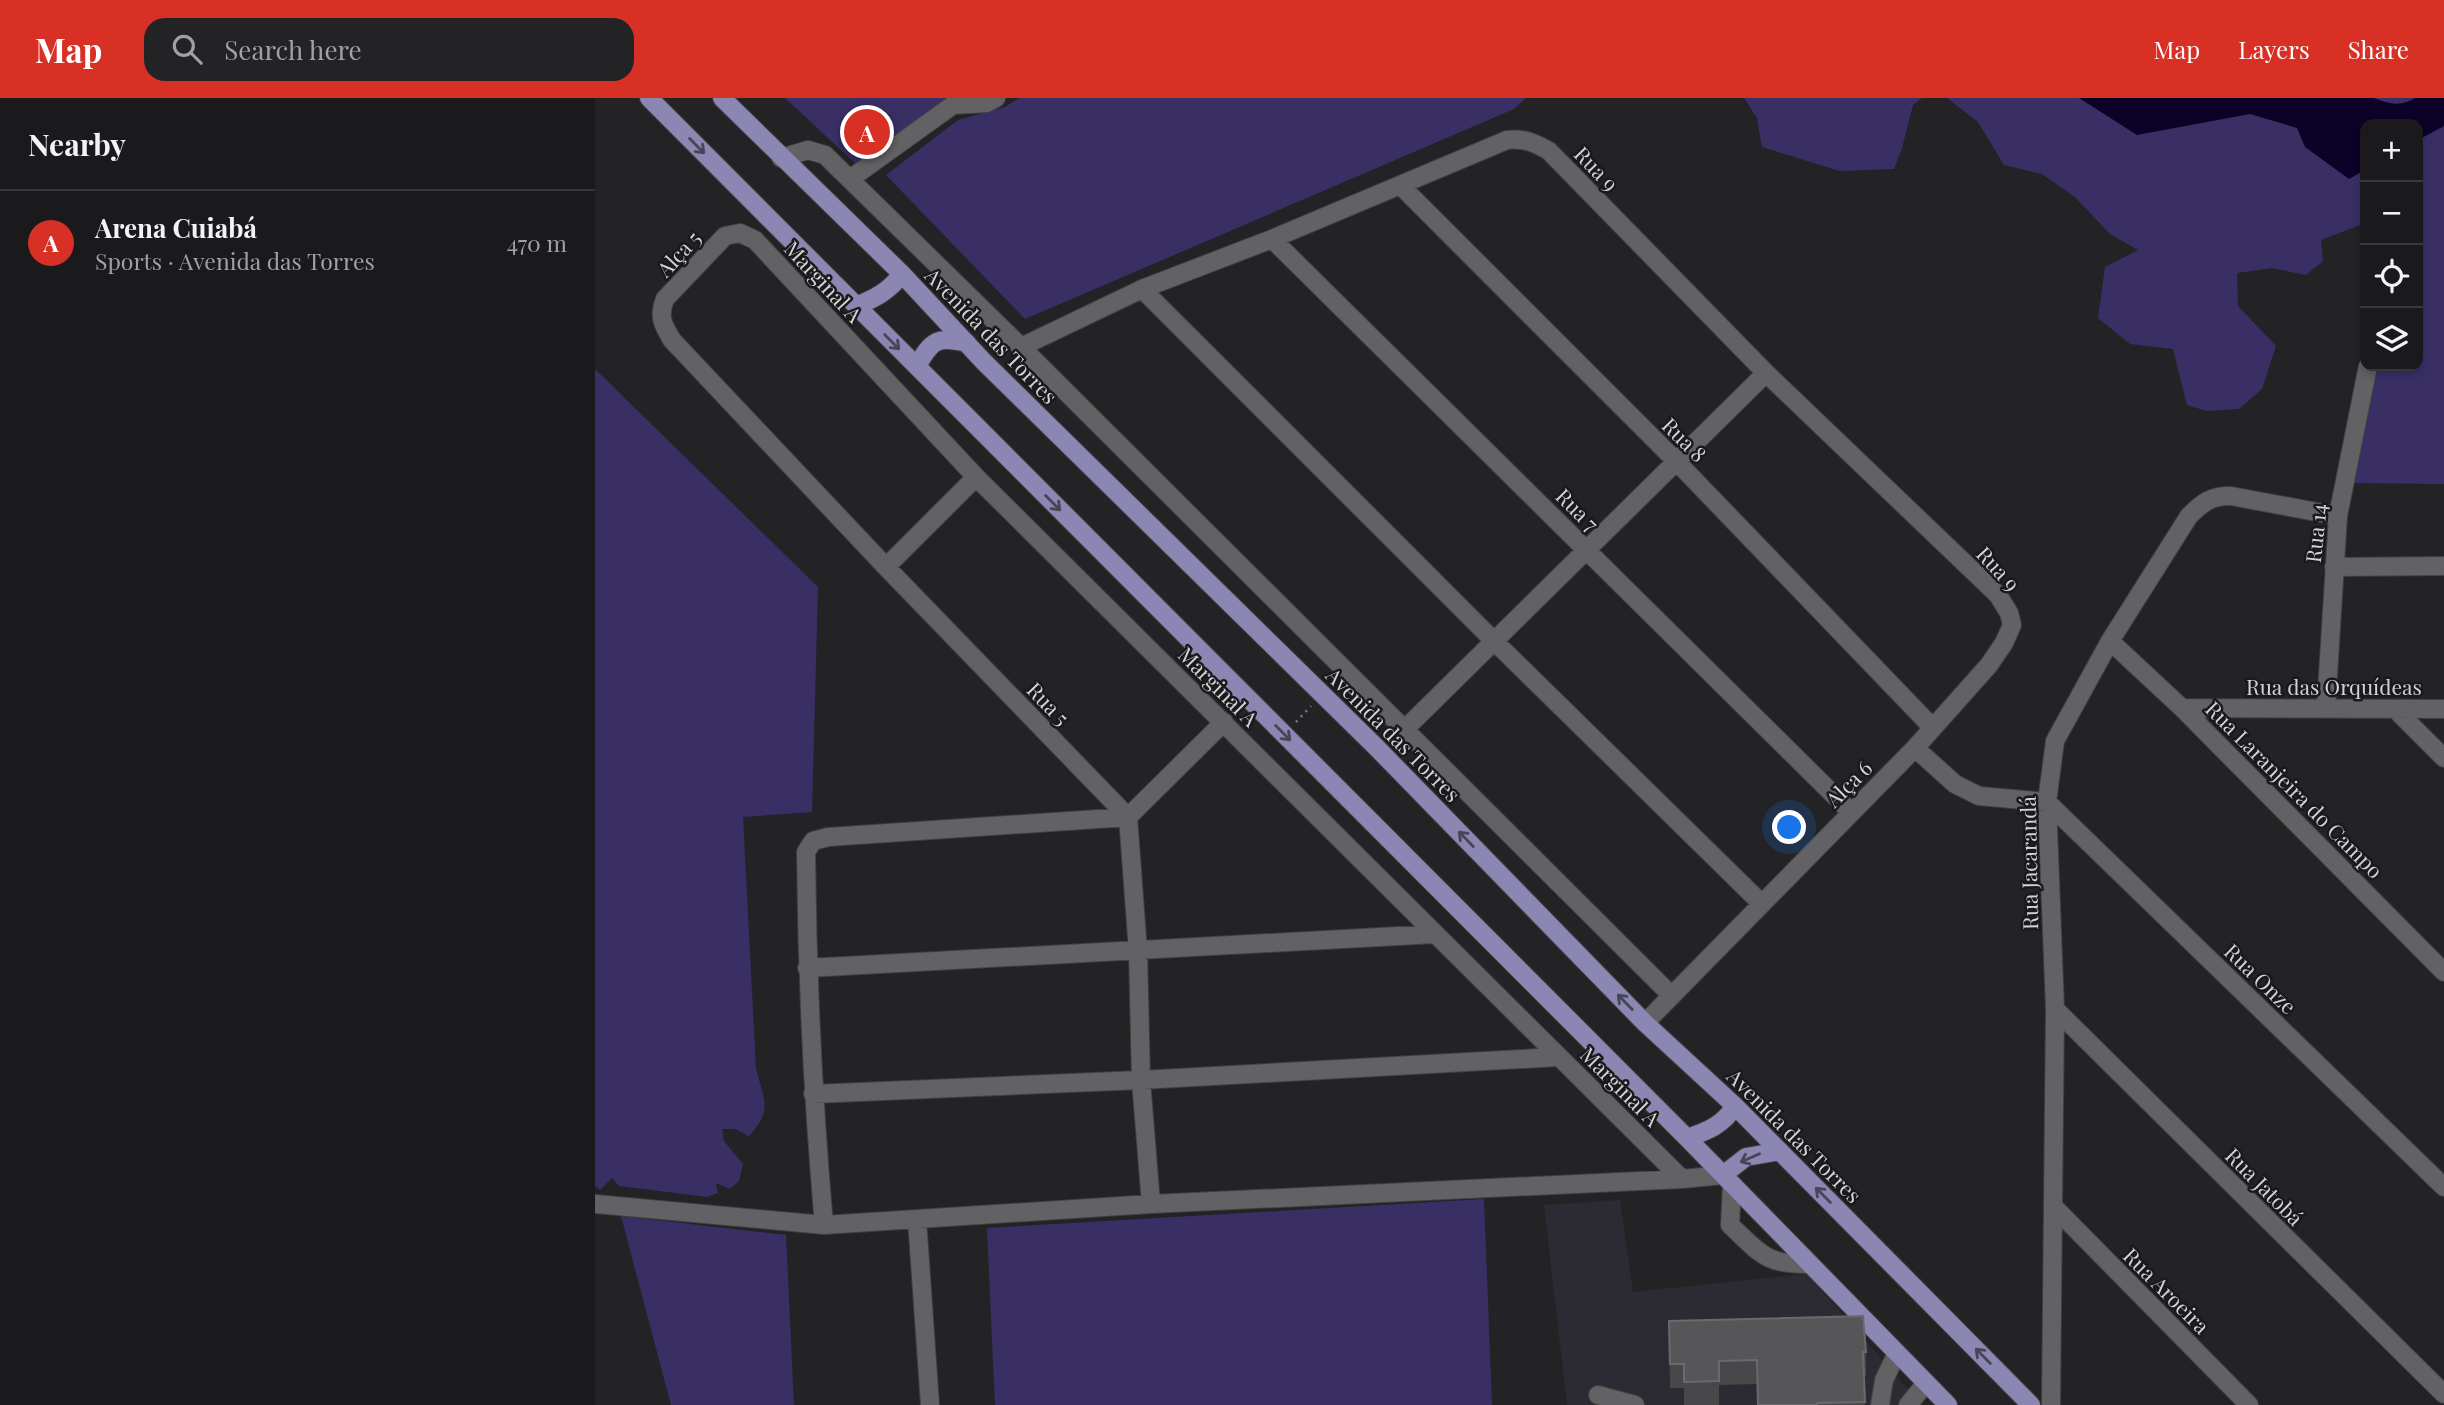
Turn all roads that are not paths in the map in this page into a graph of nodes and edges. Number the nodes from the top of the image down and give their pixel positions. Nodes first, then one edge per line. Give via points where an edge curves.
1 (649, 98) edge
2 (722, 98) edge
3 (996, 98) edge
4 (781, 158) junction
5 (850, 179) junction
6 (1401, 186) junction
7 (725, 236) joint
8 (1272, 239) junction
9 (902, 274) junction
10 (1142, 289) junction
11 (856, 306) junction
12 (672, 340) joint
13 (967, 343) junction
14 (1021, 347) junction
15 (917, 366) junction
16 (2367, 371) edge
17 (1766, 373) junction
18 (1677, 462) junction
19 (976, 477) junction
20 (2338, 516) junction
21 (1588, 550) junction
22 (2444, 566) edge
23 (886, 567) junction
24 (2334, 567) junction
25 (2011, 625) joint
26 (2111, 641) junction
27 (1494, 642) junction
28 (2182, 708) junction
29 (2326, 708) junction
30 (2395, 709) junction
31 (2444, 709) edge
32 (1224, 722) junction
33 (1933, 728) junction
34 (1404, 730) junction
35 (1915, 748) junction
36 (2444, 758) edge
37 (2047, 802) junction
38 (1851, 812) junction
39 (1128, 817) junction
40 (1762, 904) junction
41 (1435, 934) junction
42 (1138, 951) junction
43 (807, 968) junction
44 (2444, 972) edge
45 (1672, 996) junction
46 (2055, 1009) junction
47 (1645, 1023) junction
48 (1558, 1057) junction
49 (1141, 1080) junction
50 (813, 1094) junction
51 (1735, 1106) junction
52 (1688, 1138) junction
53 (1780, 1151) junction
54 (1682, 1179) junction
55 (1728, 1180) junction
56 (2444, 1187) edge
57 (595, 1204) edge
58 (1151, 1204) junction
59 (2054, 1207) junction
60 (918, 1219) junction
61 (824, 1225) junction
62 (1811, 1264) junction
63 (1897, 1353) junction
64 (1926, 1383) junction
65 (2444, 1394) edge
66 (1598, 1395) dead end
67 (930, 1405) edge
68 (1635, 1405) edge
69 (1880, 1405) edge
70 (1908, 1405) edge
71 (1948, 1405) edge
72 (2031, 1405) edge
73 (2052, 1405) edge
74 (2249, 1405) edge

1 -> 11 main road
2 - 4 main road, Avenida das Torres
3 - 5 street via 953,105
4 - 5 street via 808,149 825,155
4 - 9 main road, Avenida das Torres
5 - 14 street
6 - 8 street, Rua 9
6 - 17 street, Rua 9 via 1507,140 1534,142 1549,151
6 - 18 street, Rua 8
7 - 12 street, Alça 5 via 665,299 661,322
7 - 19 street, Marginal A via 740,233 755,240
8 - 10 street, Rua 9
8 - 21 street, Rua 7
9 - 11 main road via 890,289
9 - 13 main road, Avenida das Torres
10 - 14 street, Rua 9
10 - 27 street
11 -> 15 main road
12 - 23 street, Rua 5
13 - 15 main road via 938,340 927,348
47 -> 13 main road, Avenida das Torres via 1323,694
14 - 34 street
15 -> 52 main road
16 - 20 street, Rua 14
17 - 18 street
17 - 25 street, Rua 9 via 1998,595
18 - 21 street
18 - 33 street, Rua 8
19 - 23 street
19 - 32 street, Marginal A
20 - 24 street, Rua 14
20 - 26 street, Rua Jacarandá via 2217,495 2189,516
21 - 27 street
21 - 38 street, Rua 7
22 - 24 street
23 - 39 street, Rua 5
24 - 29 street, Rua 14
25 - 33 street, Alça 6 via 1998,654
26 - 28 street, Rua Laranjeira do Campo
26 - 37 street, Rua Jacarandá via 2055,741
27 - 34 street
27 - 40 street
28 - 29 street, Rua das Orquídeas
28 - 44 street, Rua Laranjeira do Campo
29 - 30 street, Rua das Orquídeas
30 - 31 street, Rua das Orquídeas
30 - 36 street
32 - 39 street
32 - 41 street, Marginal A
33 - 35 street, Alça 6
34 - 45 street
35 - 37 street via 1955,785 1979,796
35 - 38 street, Alça 6
37 - 46 street, Rua Jacarandá
37 - 56 street, Rua Onze
38 - 40 street, Alça 6
39 - 42 street
39 - 43 street via 813,841 806,852
40 - 45 street, Alça 6
41 - 42 street
41 - 48 street, Marginal A
42 - 43 street
42 - 49 street
43 - 50 street
45 - 47 street, Alça 6
46 - 59 street, Rua Jacarandá
46 - 65 street, Rua Jatobá
47 - 51 main road, Avenida das Torres
48 - 49 street
48 - 54 street, Marginal A
49 - 50 street
49 - 58 street
50 - 61 street
51 - 52 main road via 1711,1130
51 - 53 main road, Avenida das Torres
52 - 55 main road
53 -> 55 main road via 1746,1157
72 -> 53 main road, Avenida das Torres
54 - 55 street
54 - 58 street
55 - 62 main road
55 - 62 street via 1730,1226 1764,1257 1784,1265
57 - 61 street
58 - 60 street
59 - 73 street, Rua Jacarandá
59 - 74 street, Rua Aroeira
60 - 61 street
60 - 67 street
62 - 63 main road
63 - 64 main road
63 - 69 street via 1884,1380
64 - 70 street
64 - 71 main road
66 - 68 street

